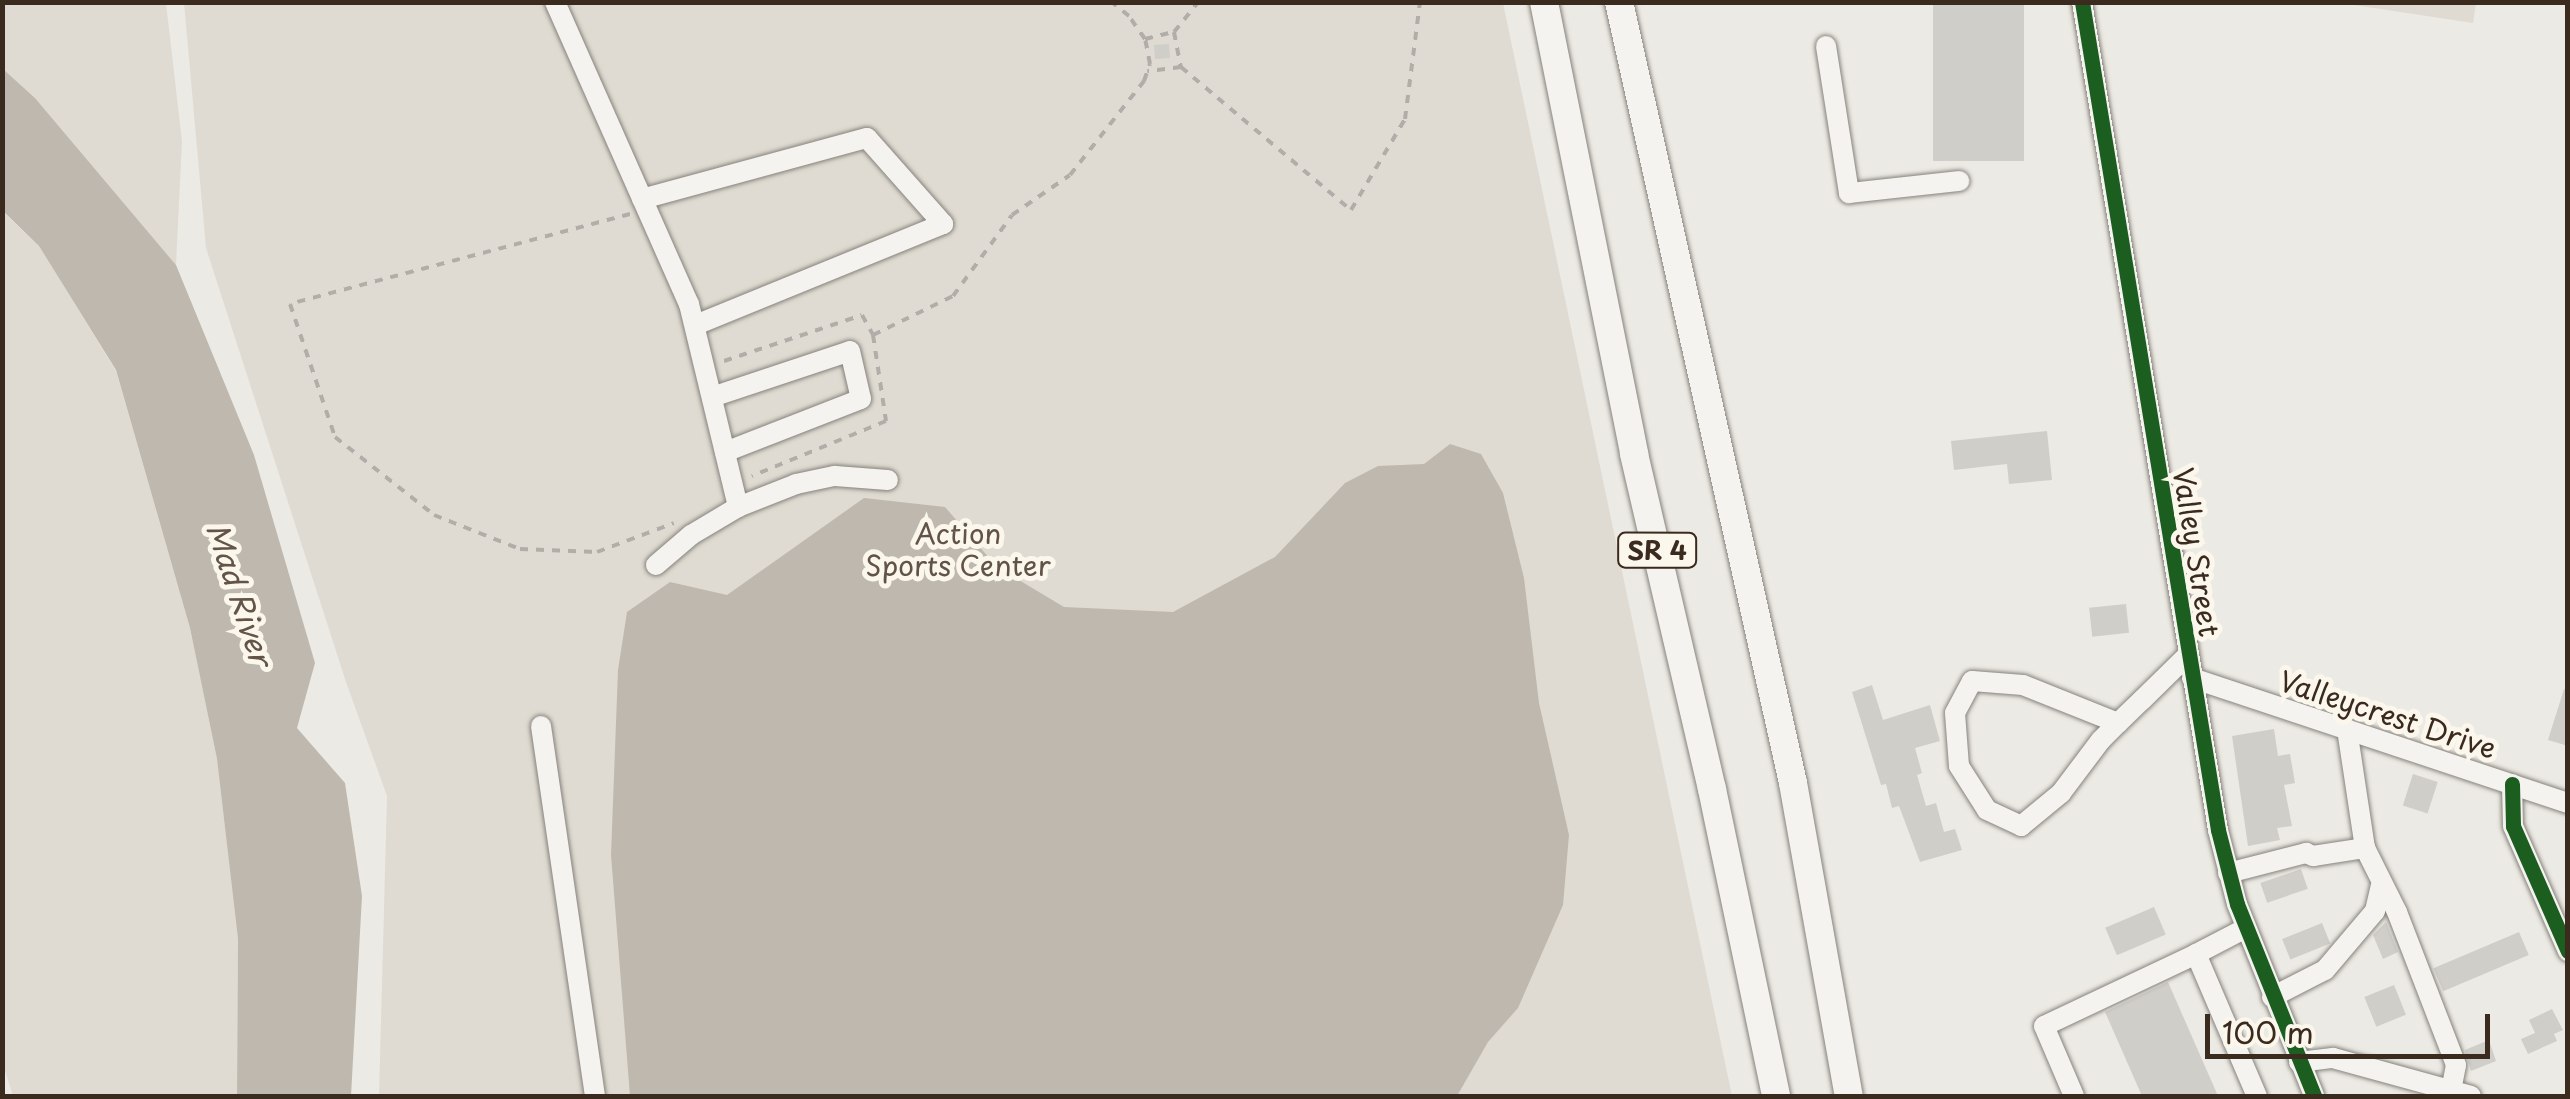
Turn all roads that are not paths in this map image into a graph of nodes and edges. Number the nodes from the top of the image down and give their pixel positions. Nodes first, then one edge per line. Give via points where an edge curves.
1 (556, 2) edge
2 (1544, 2) edge
3 (1619, 2) edge
4 (2082, 2) edge
5 (1826, 46) dead end
6 (1959, 182) dead end
7 (638, 206) junction
8 (702, 322) junction
9 (712, 397) junction
10 (725, 452) junction
11 (888, 480) dead end
12 (738, 507) junction
13 (656, 565) dead end
14 (2188, 654) junction
15 (2192, 678) junction
16 (2118, 723) junction
17 (541, 726) dead end
18 (2348, 729) junction
19 (2512, 784) junction
20 (2568, 802) edge
21 (2365, 848) junction
22 (2228, 873) junction
23 (2381, 886) junction
24 (2246, 928) junction
25 (2568, 952) edge
26 (2196, 954) junction
27 (2272, 998) junction
28 (2299, 1062) junction
29 (2461, 1093) edge
30 (595, 1096) edge
31 (1776, 1096) edge
32 (1849, 1096) edge
33 (2074, 1096) edge
34 (2257, 1096) edge
35 (2314, 1096) edge

1 - 7 street
2 - 31 highway, SR 4 via 1634,454
3 - 32 highway, SR 4 via 1794,783
4 - 14 street, Valley Street
5 - 6 street via 1849,193
7 - 8 street
7 - 8 street via 866,138 943,224
8 - 9 street
9 - 10 street
9 - 10 street via 850,351 861,399
10 - 12 street
11 - 12 street via 836,476
12 - 13 street
14 - 15 street, Valley Street
14 - 16 street
15 - 18 street, Valleycrest Drive
15 - 22 street, Valley Street
16 - 16 street via 2061,793 2021,826 1987,810 1959,766 1955,712 1972,682 2023,685
17 - 30 street
18 - 19 street, Valleycrest Drive
18 - 21 street
19 - 20 street, Valleycrest Drive
19 - 25 street via 2513,826
21 - 22 street via 2306,853
21 - 23 street
22 - 24 street, Valley Street
23 - 27 street via 2375,911 2325,970
23 - 29 street via 2397,912
24 - 26 street
24 - 27 street, Valley Street
26 - 33 street via 2044,1026
26 - 34 street
27 - 28 street, Valley Street
28 - 29 street via 2334,1058
28 - 35 street, Valley Street

